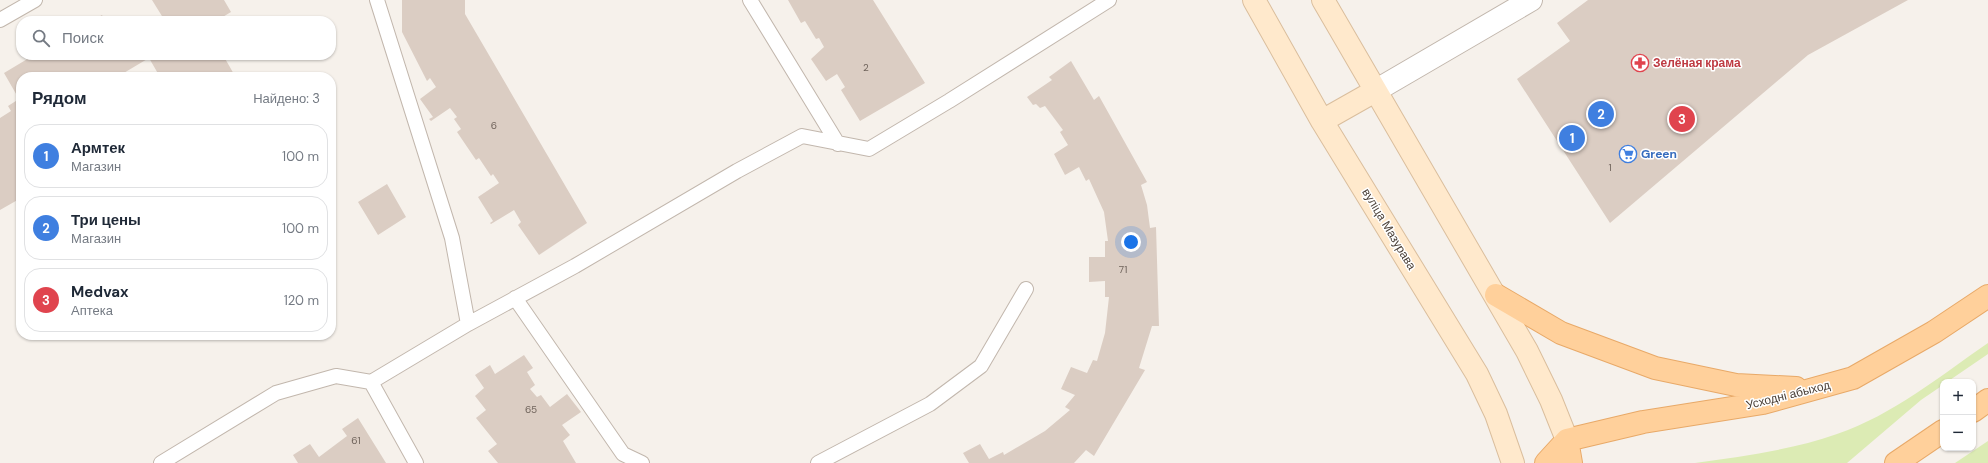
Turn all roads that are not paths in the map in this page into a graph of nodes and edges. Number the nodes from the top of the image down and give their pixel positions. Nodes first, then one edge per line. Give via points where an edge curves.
1 (35, 0) edge
2 (377, 0) edge
3 (750, 0) edge
4 (1109, 0) edge
5 (1254, 0) edge
6 (1323, 0) edge
7 (1531, 0) edge
8 (0, 20) edge
9 (1375, 91) junction
10 (1322, 121) junction
11 (838, 144) junction
12 (1026, 288) dead end
13 (1496, 295) junction
14 (1988, 296) edge
15 (515, 298) junction
16 (468, 324) junction
17 (371, 382) junction
18 (1815, 389) junction
19 (1988, 400) edge
20 (1976, 409) edge
21 (1940, 433) edge
22 (1567, 440) junction
23 (161, 463) edge
24 (416, 463) edge
25 (642, 463) edge
26 (818, 463) edge
27 (1513, 463) edge
28 (1546, 463) edge
29 (1571, 463) edge
30 (1896, 463) edge

1 - 8 lane
2 - 16 lane via 452,238
3 - 11 lane
4 - 11 lane via 869,149
5 - 10 main road, вуліца Мазурава
6 - 9 main road
7 - 9 street
9 - 10 main road
9 - 13 main road
10 - 27 main road, вуліца Мазурава via 1477,374 1496,414
11 - 15 lane via 802,136
12 - 26 lane via 981,366 930,404
13 - 18 main road via 1561,332 1655,368 1736,385
13 - 22 main road via 1551,400
14 - 18 main road, Усходні абыход via 1934,332 1853,378
15 - 16 lane
15 - 25 lane via 623,454
16 - 17 lane
17 - 23 lane via 336,376 276,394
17 - 24 lane
18 - 22 main road, Усходні абыход via 1763,403 1643,422
19 - 20 main road
21 - 30 main road
22 - 28 main road
22 - 29 main road

